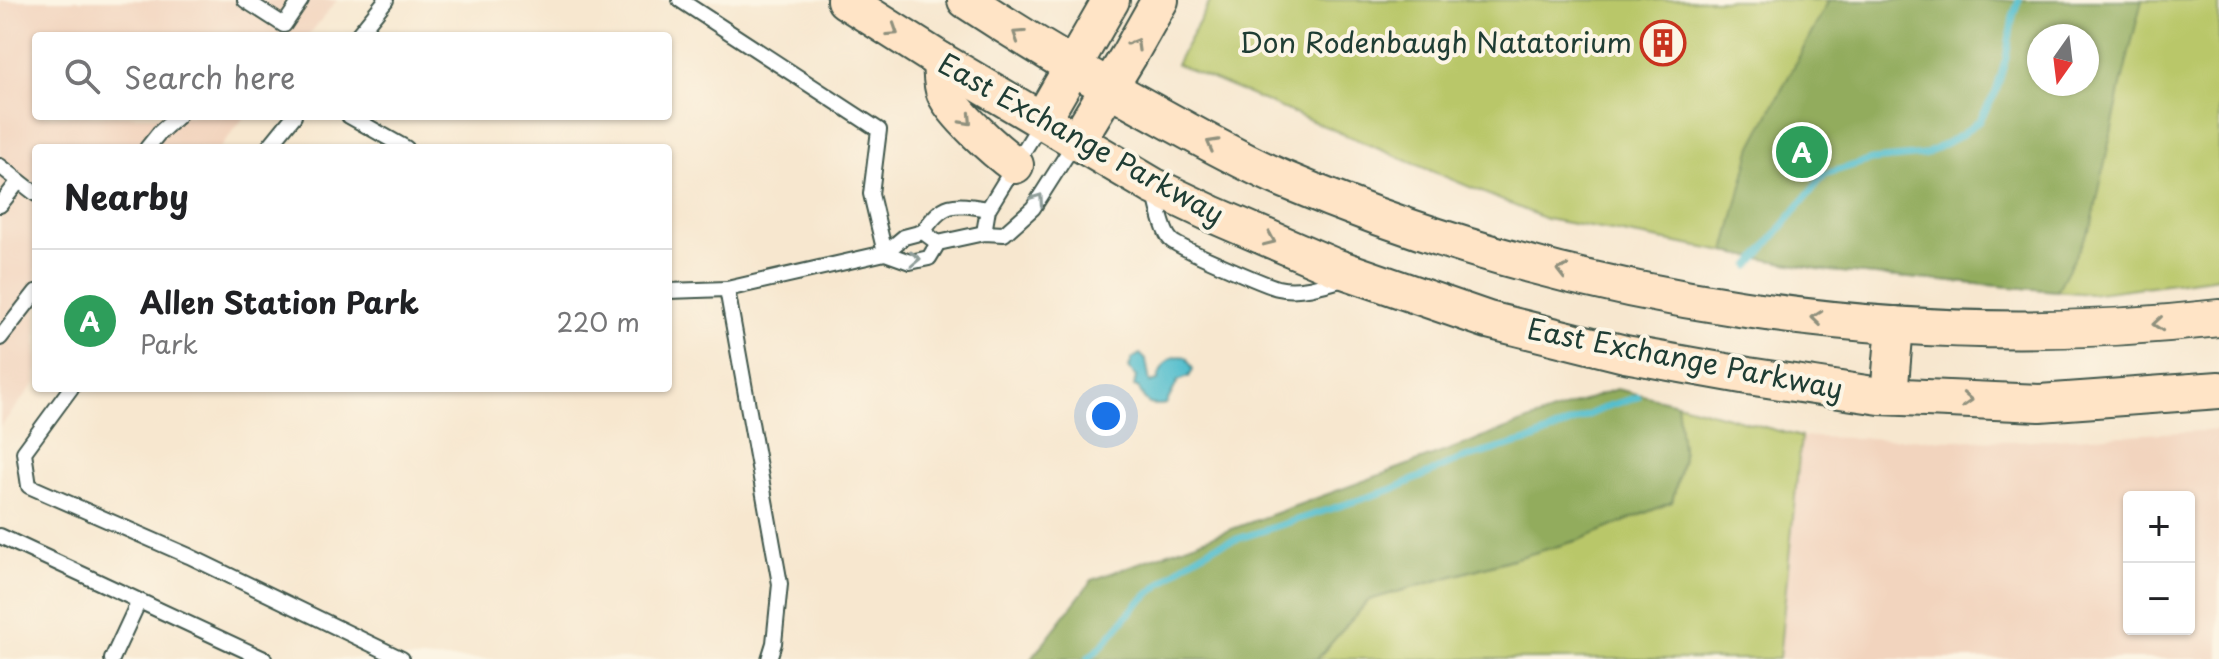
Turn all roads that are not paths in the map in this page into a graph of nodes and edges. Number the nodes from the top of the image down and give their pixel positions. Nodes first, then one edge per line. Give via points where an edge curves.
1 (245, 0) edge
2 (301, 0) edge
3 (386, 0) edge
4 (680, 0) edge
5 (845, 0) edge
6 (966, 0) edge
7 (1111, 0) edge
8 (1160, 0) edge
9 (284, 25) junction
10 (276, 32) edge
11 (360, 32) edge
12 (941, 61) junction
13 (1072, 67) junction
14 (1108, 88) junction
15 (174, 120) edge
16 (291, 120) edge
17 (356, 120) edge
18 (1042, 120) junction
19 (1076, 142) junction
20 (150, 144) edge
21 (271, 144) edge
22 (399, 144) edge
23 (1015, 165) junction
24 (0, 166) edge
25 (19, 181) junction
26 (32, 191) edge
27 (0, 205) edge
28 (988, 209) junction
29 (923, 232) junction
30 (984, 233) junction
31 (938, 243) junction
32 (885, 253) junction
33 (727, 289) junction
34 (672, 291) edge
35 (32, 297) edge
36 (2219, 318) edge
37 (1895, 325) junction
38 (0, 338) edge
39 (2219, 390) edge
40 (68, 392) edge
41 (1889, 396) junction
42 (0, 536) edge
43 (139, 601) junction
44 (112, 659) edge
45 (264, 659) edge
46 (402, 659) edge
47 (769, 659) edge

1 - 9 lane
2 - 9 lane
3 - 11 lane
4 - 32 lane via 879,130 871,194
5 -> 12 main road, East Exchange Parkway
13 -> 6 main road, East Exchange Parkway
7 - 13 main road
14 -> 8 main road
9 - 10 lane
12 - 18 main road, East Exchange Parkway
12 -> 23 main road via 944,92
13 - 14 main road, East Exchange Parkway
13 - 18 main road
14 - 19 main road
37 -> 14 main road, East Exchange Parkway via 1701,302 1477,248 1282,179
15 - 20 lane
16 - 21 lane
17 - 22 lane
18 - 19 main road, East Exchange Parkway
18 - 23 lane
30 -> 19 lane via 1004,234 1033,208
19 -> 41 main road, East Exchange Parkway via 1153,186 1261,236 1488,320 1625,354
23 - 28 lane
24 - 25 lane
25 - 26 lane
25 - 27 lane
28 - 29 lane via 953,204 935,215
28 - 30 lane
29 - 31 lane
29 - 32 lane via 904,237
30 - 31 lane
32 -> 31 lane via 910,262 929,258
32 - 33 lane
33 - 34 lane
33 - 47 lane via 780,584
35 - 38 lane
36 -> 37 main road, East Exchange Parkway via 2055,329
37 - 41 main road
41 -> 39 main road, East Exchange Parkway via 2040,403
40 - 46 lane via 24,452 29,486
42 - 43 lane
43 - 44 lane
43 - 45 lane

